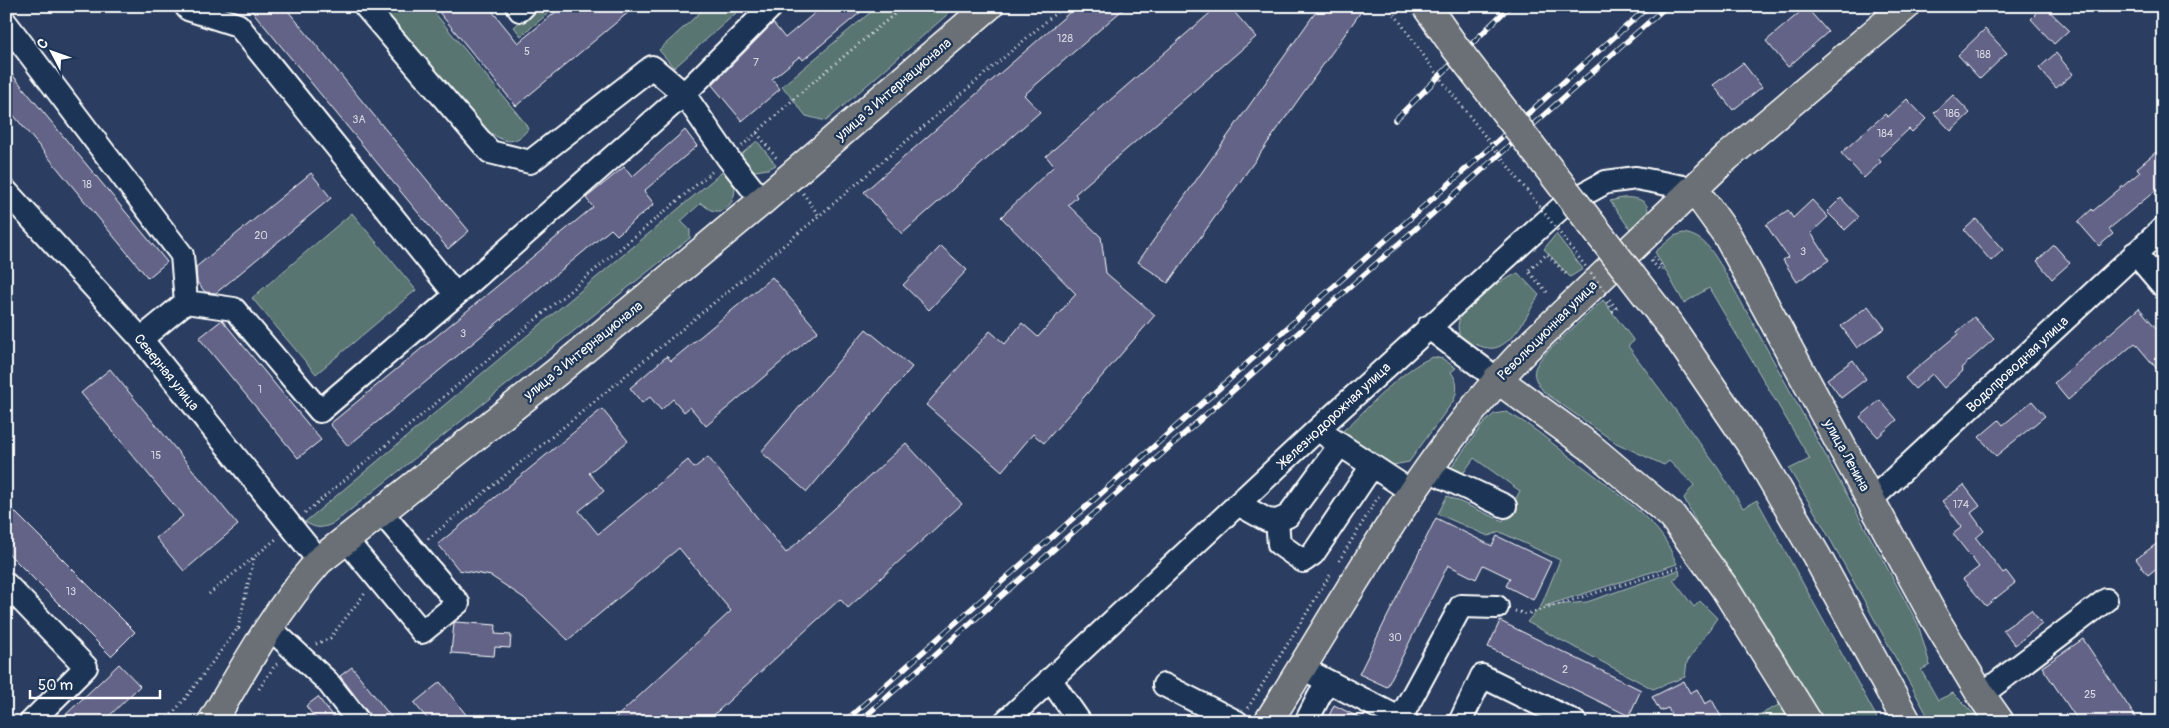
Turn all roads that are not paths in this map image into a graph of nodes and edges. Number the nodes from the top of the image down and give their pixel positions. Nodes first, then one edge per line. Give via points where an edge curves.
1 (186, 6) edge
2 (365, 6) edge
3 (517, 6) edge
4 (524, 6) edge
5 (772, 6) edge
6 (989, 6) edge
7 (1426, 6) edge
8 (1898, 9) edge
9 (6, 23) edge
10 (684, 94) junction
11 (1694, 189) junction
12 (6, 191) edge
13 (762, 201) junction
14 (2163, 228) edge
15 (2135, 253) junction
16 (2163, 286) edge
17 (456, 295) junction
18 (186, 302) junction
19 (1428, 327) junction
20 (141, 339) junction
21 (1497, 379) junction
22 (1317, 430) junction
23 (1340, 445) junction
24 (1372, 466) junction
25 (1429, 469) junction
26 (1412, 492) junction
27 (1871, 500) junction
28 (1238, 504) junction
29 (1505, 506) dead end
30 (381, 512) junction
31 (1277, 522) junction
32 (346, 540) junction
33 (318, 562) junction
34 (6, 584) edge
35 (2106, 600) dead end
36 (1497, 607) road end
37 (269, 627) junction
38 (1302, 668) junction
39 (1050, 679) junction
40 (1327, 682) junction
41 (1164, 685) dead end
42 (1981, 695) junction
43 (1899, 715) edge
44 (1404, 720) edge
45 (31, 722) edge
46 (212, 722) edge
47 (359, 722) edge
48 (1005, 722) edge
49 (1080, 722) edge
50 (1237, 722) edge
51 (1268, 722) edge
52 (1306, 722) edge
53 (1460, 722) edge
54 (1575, 722) edge
55 (1808, 722) edge
56 (2000, 722) edge

1 - 17 street via 238,25
2 - 10 street via 490,152 530,162 652,67
3 - 4 street via 520,10
5 - 10 street
6 - 13 main road, улица 3 Интернационала
7 - 43 main road, bridge via 1671,327 1756,452 1816,555
8 - 11 main road, Революционная улица
9 - 18 street via 182,255
10 - 13 street
10 - 17 street
11 - 19 street, Железнодорожная улица via 1636,178 1606,182 1564,204
11 - 21 main road, Революционная улица
11 - 27 main road, улица Ленина via 1726,235
12 - 20 street, Северная улица
13 - 30 main road, улица 3 Интернационала via 558,372
14 - 15 street, Водопроводная улица
15 - 16 street
15 - 27 street, Водопроводная улица
17 - 18 street via 320,411 234,309
18 - 20 street
19 - 21 street
19 - 22 street, Железнодорожная улица
20 - 33 street, Северная улица
21 - 25 main road, Революционная улица
21 - 55 main road via 1589,446 1672,516 1724,587
22 - 23 street
22 - 28 street, Железнодорожная улица
23 - 24 street
23 - 31 street via 1288,516
24 - 26 street
24 - 31 street via 1313,554 1304,561 1279,544
25 - 26 main road, Революционная улица
25 - 29 street
26 - 38 main road, Революционная улица
27 - 42 main road, улица Ленина via 1934,617
28 - 31 street
28 - 39 street, Железнодорожная улица
30 - 32 main road, улица 3 Интернационала
30 - 32 street via 458,603 422,632
32 - 33 main road, улица 3 Интернационала
33 - 37 main road, улица 3 Интернационала via 295,588
34 - 45 street via 86,667
35 - 42 street
36 - 44 street via 1460,606
37 - 46 main road, улица 3 Интернационала
37 - 47 street via 327,681
38 - 40 street
38 - 51 main road, Революционная улица
39 - 48 street, Железнодорожная улица
39 - 49 street
40 - 44 street
40 - 52 street
41 - 50 street
42 - 56 main road, улица Ленина
53 - 54 street via 1482,676

